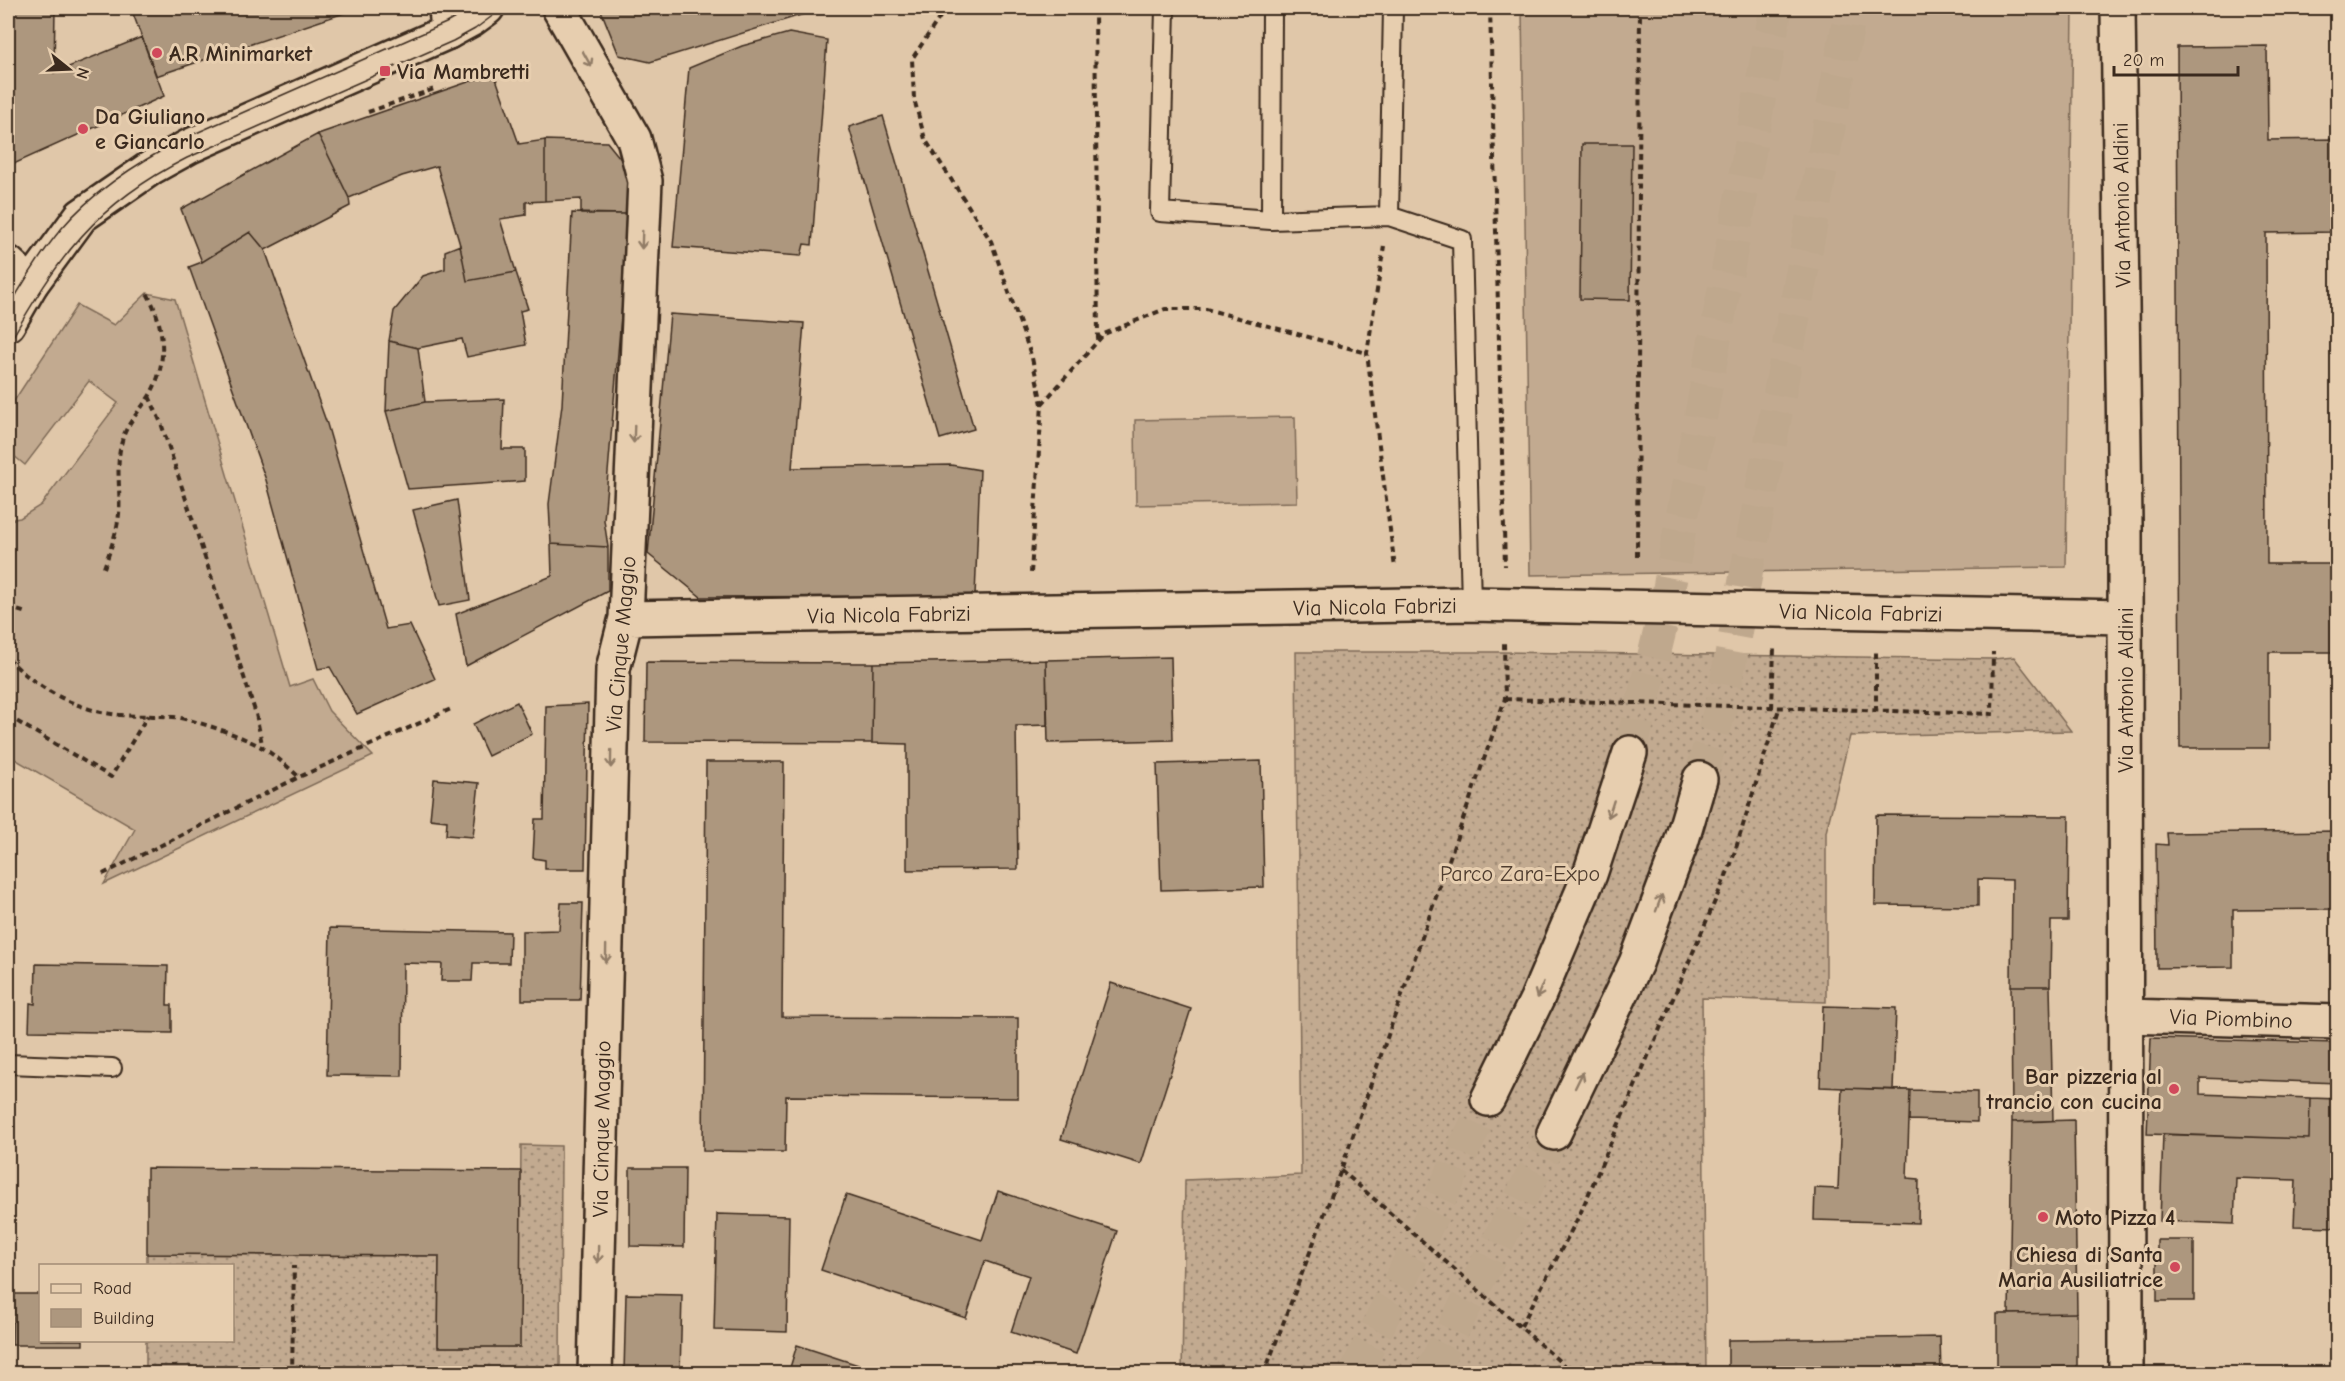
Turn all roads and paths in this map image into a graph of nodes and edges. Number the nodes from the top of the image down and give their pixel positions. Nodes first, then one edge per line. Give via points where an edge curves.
1 (487, 8) edge
2 (559, 8) edge
3 (946, 8) edge
4 (1095, 8) edge
5 (1165, 8) edge
6 (1272, 8) edge
7 (1393, 8) edge
8 (1490, 8) edge
9 (1640, 8) edge
10 (2118, 8) edge
11 (447, 20) edge
12 (1389, 216) junction
13 (1271, 220) junction
14 (19, 273) edge
15 (147, 293) dead end
16 (8, 324) edge
17 (1098, 342) junction
18 (1367, 353) junction
19 (149, 396) junction
20 (1042, 404) junction
21 (1638, 557) dead end
22 (1505, 558) dead end
23 (104, 568) dead end
24 (1031, 575) dead end
25 (1470, 604) junction
26 (1400, 605) junction
27 (8, 607) edge
28 (26, 613) dead end
29 (2124, 616) junction
30 (626, 618) junction
31 (1774, 642) dead end
32 (1876, 642) dead end
33 (1993, 642) dead end
34 (1504, 643) dead end
35 (8, 658) edge
36 (1505, 699) junction
37 (1772, 708) junction
38 (451, 709) dead end
39 (1779, 709) junction
40 (1876, 711) junction
41 (148, 715) junction
42 (8, 716) edge
43 (263, 748) junction
44 (1630, 753) tunnel mouth
45 (299, 777) junction
46 (1700, 779) tunnel mouth
47 (103, 874) dead end
48 (2125, 1016) junction
49 (2337, 1022) edge
50 (8, 1064) edge
51 (112, 1068) dead end
52 (1488, 1099) tunnel mouth
53 (1554, 1133) tunnel mouth
54 (1341, 1170) junction
55 (294, 1266) dead end
56 (1521, 1326) junction
57 (292, 1374) edge
58 (595, 1374) edge
59 (1264, 1374) edge
60 (1575, 1374) edge
61 (2126, 1374) edge

1 - 11 street via 472,20
2 -> 30 street, Via Cinque Maggio via 634,140 645,181
3 - 20 path via 912,59 915,99 925,139 991,241 1032,358
4 - 17 path
5 - 13 lane via 1160,212
6 - 13 lane
7 - 12 lane
8 - 22 path
9 - 21 path
10 - 29 street, Via Antonio Aldini
11 - 14 street via 152,167 81,216
12 - 13 lane
12 - 18 path
12 - 25 lane via 1462,240
14 - 16 street
15 - 19 path via 156,309 163,357
17 - 18 path via 1104,334 1165,309 1206,309
17 - 20 path
18 - 26 path
19 - 23 path via 128,424 122,441 119,514
19 - 43 path via 256,714
20 - 24 path
25 - 26 street, Via Nicola Fabrizi
25 - 29 street, Via Nicola Fabrizi
26 - 30 street, Via Nicola Fabrizi
27 - 28 path
29 - 48 street, Via Antonio Aldini
30 -> 58 street, Via Cinque Maggio via 613,669
31 - 37 path
32 - 40 path
33 - 40 path via 1992,714
34 - 36 path
35 - 41 path via 45,689 88,709
36 - 37 path
36 - 54 path
37 - 39 path
38 - 45 path
39 - 40 path
39 - 56 path via 1731,864 1580,1214
41 - 42 path via 111,777
41 - 43 path via 183,718
43 - 45 path
44 -> 52 street via 1590,874 1537,999
45 - 47 path
53 -> 46 street via 1636,963 1681,843
48 - 49 street, Via Piombino
48 - 61 street, Via Antonio Aldini
50 - 51 lane
54 - 56 path
54 - 59 path
55 - 57 path
56 - 60 path

